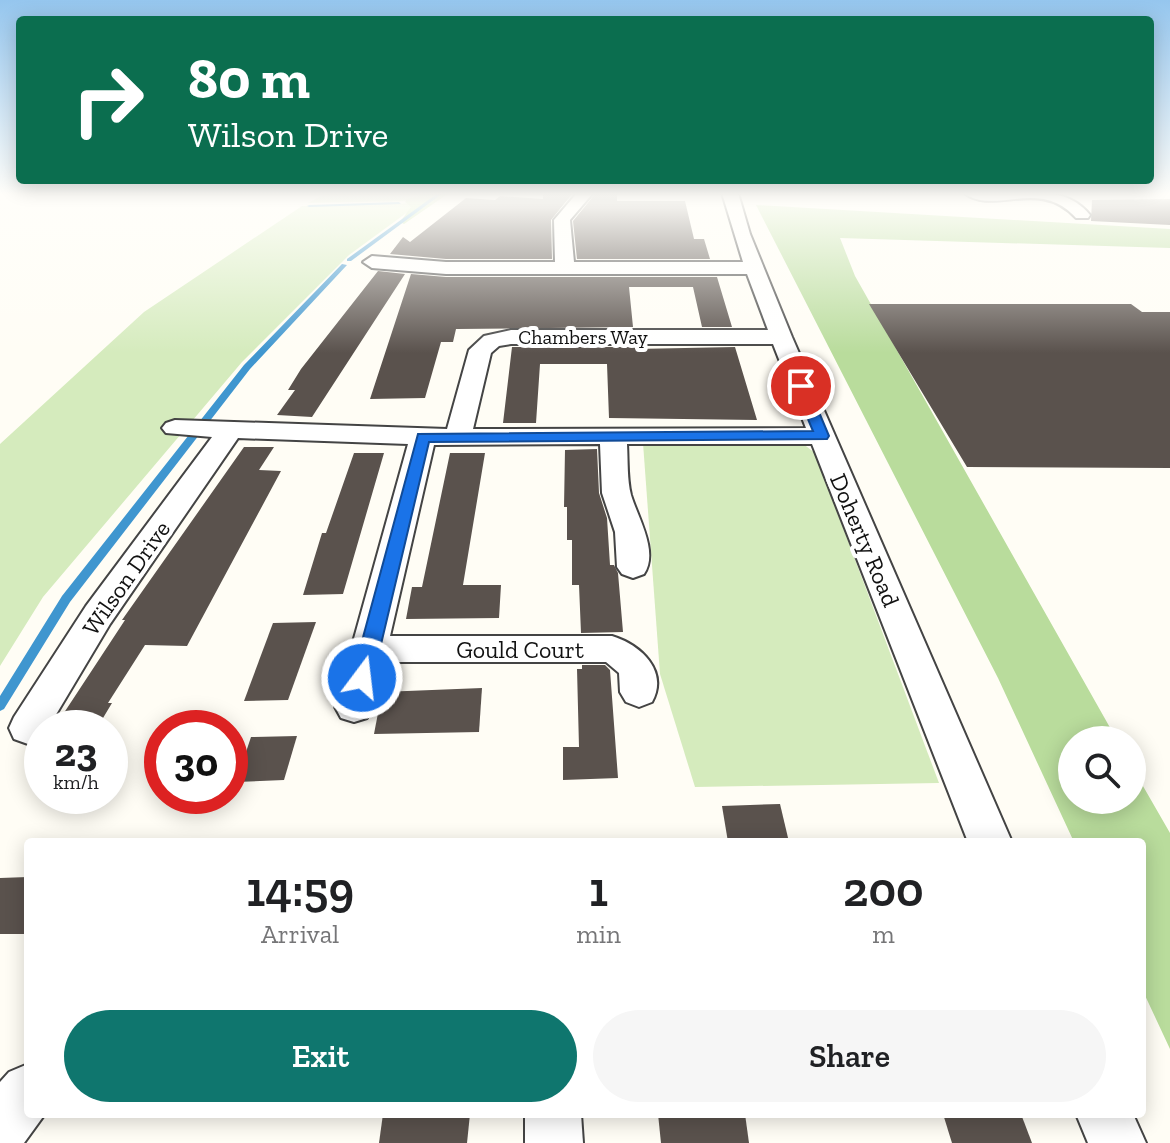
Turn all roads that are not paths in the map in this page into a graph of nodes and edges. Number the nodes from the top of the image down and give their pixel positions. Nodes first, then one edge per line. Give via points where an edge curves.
1 (564, 246) edge
2 (746, 246) edge
3 (372, 262) dead end
4 (755, 268) junction
5 (565, 269) junction
6 (781, 337) junction
7 (822, 436) junction
8 (423, 437) junction
9 (613, 437) junction
10 (458, 438) junction
11 (633, 567) dead end
12 (370, 649) junction
13 (639, 692) dead end
14 (354, 707) dead end
15 (39, 710) edge
16 (988, 838) edge
17 (24, 1096) edge
18 (553, 1118) edge
19 (1106, 1118) edge
20 (0, 1133) edge
21 (554, 1143) edge
22 (1117, 1143) edge

1 - 5 street
2 - 4 street, Doherty Road
3 - 5 street
4 - 5 street
4 - 6 street, Doherty Road
6 - 7 street, Doherty Road
6 - 10 street, Chambers Way via 492,341 480,350
7 - 9 street
7 - 16 street, Doherty Road
8 - 10 street
8 - 12 street
8 - 15 street, Wilson Drive via 201,430
9 - 10 street
9 - 11 street via 616,493 630,532
12 - 13 street, Gould Court via 612,649 629,658 640,673
12 - 14 street
17 - 20 street
18 - 21 street
19 - 22 street

